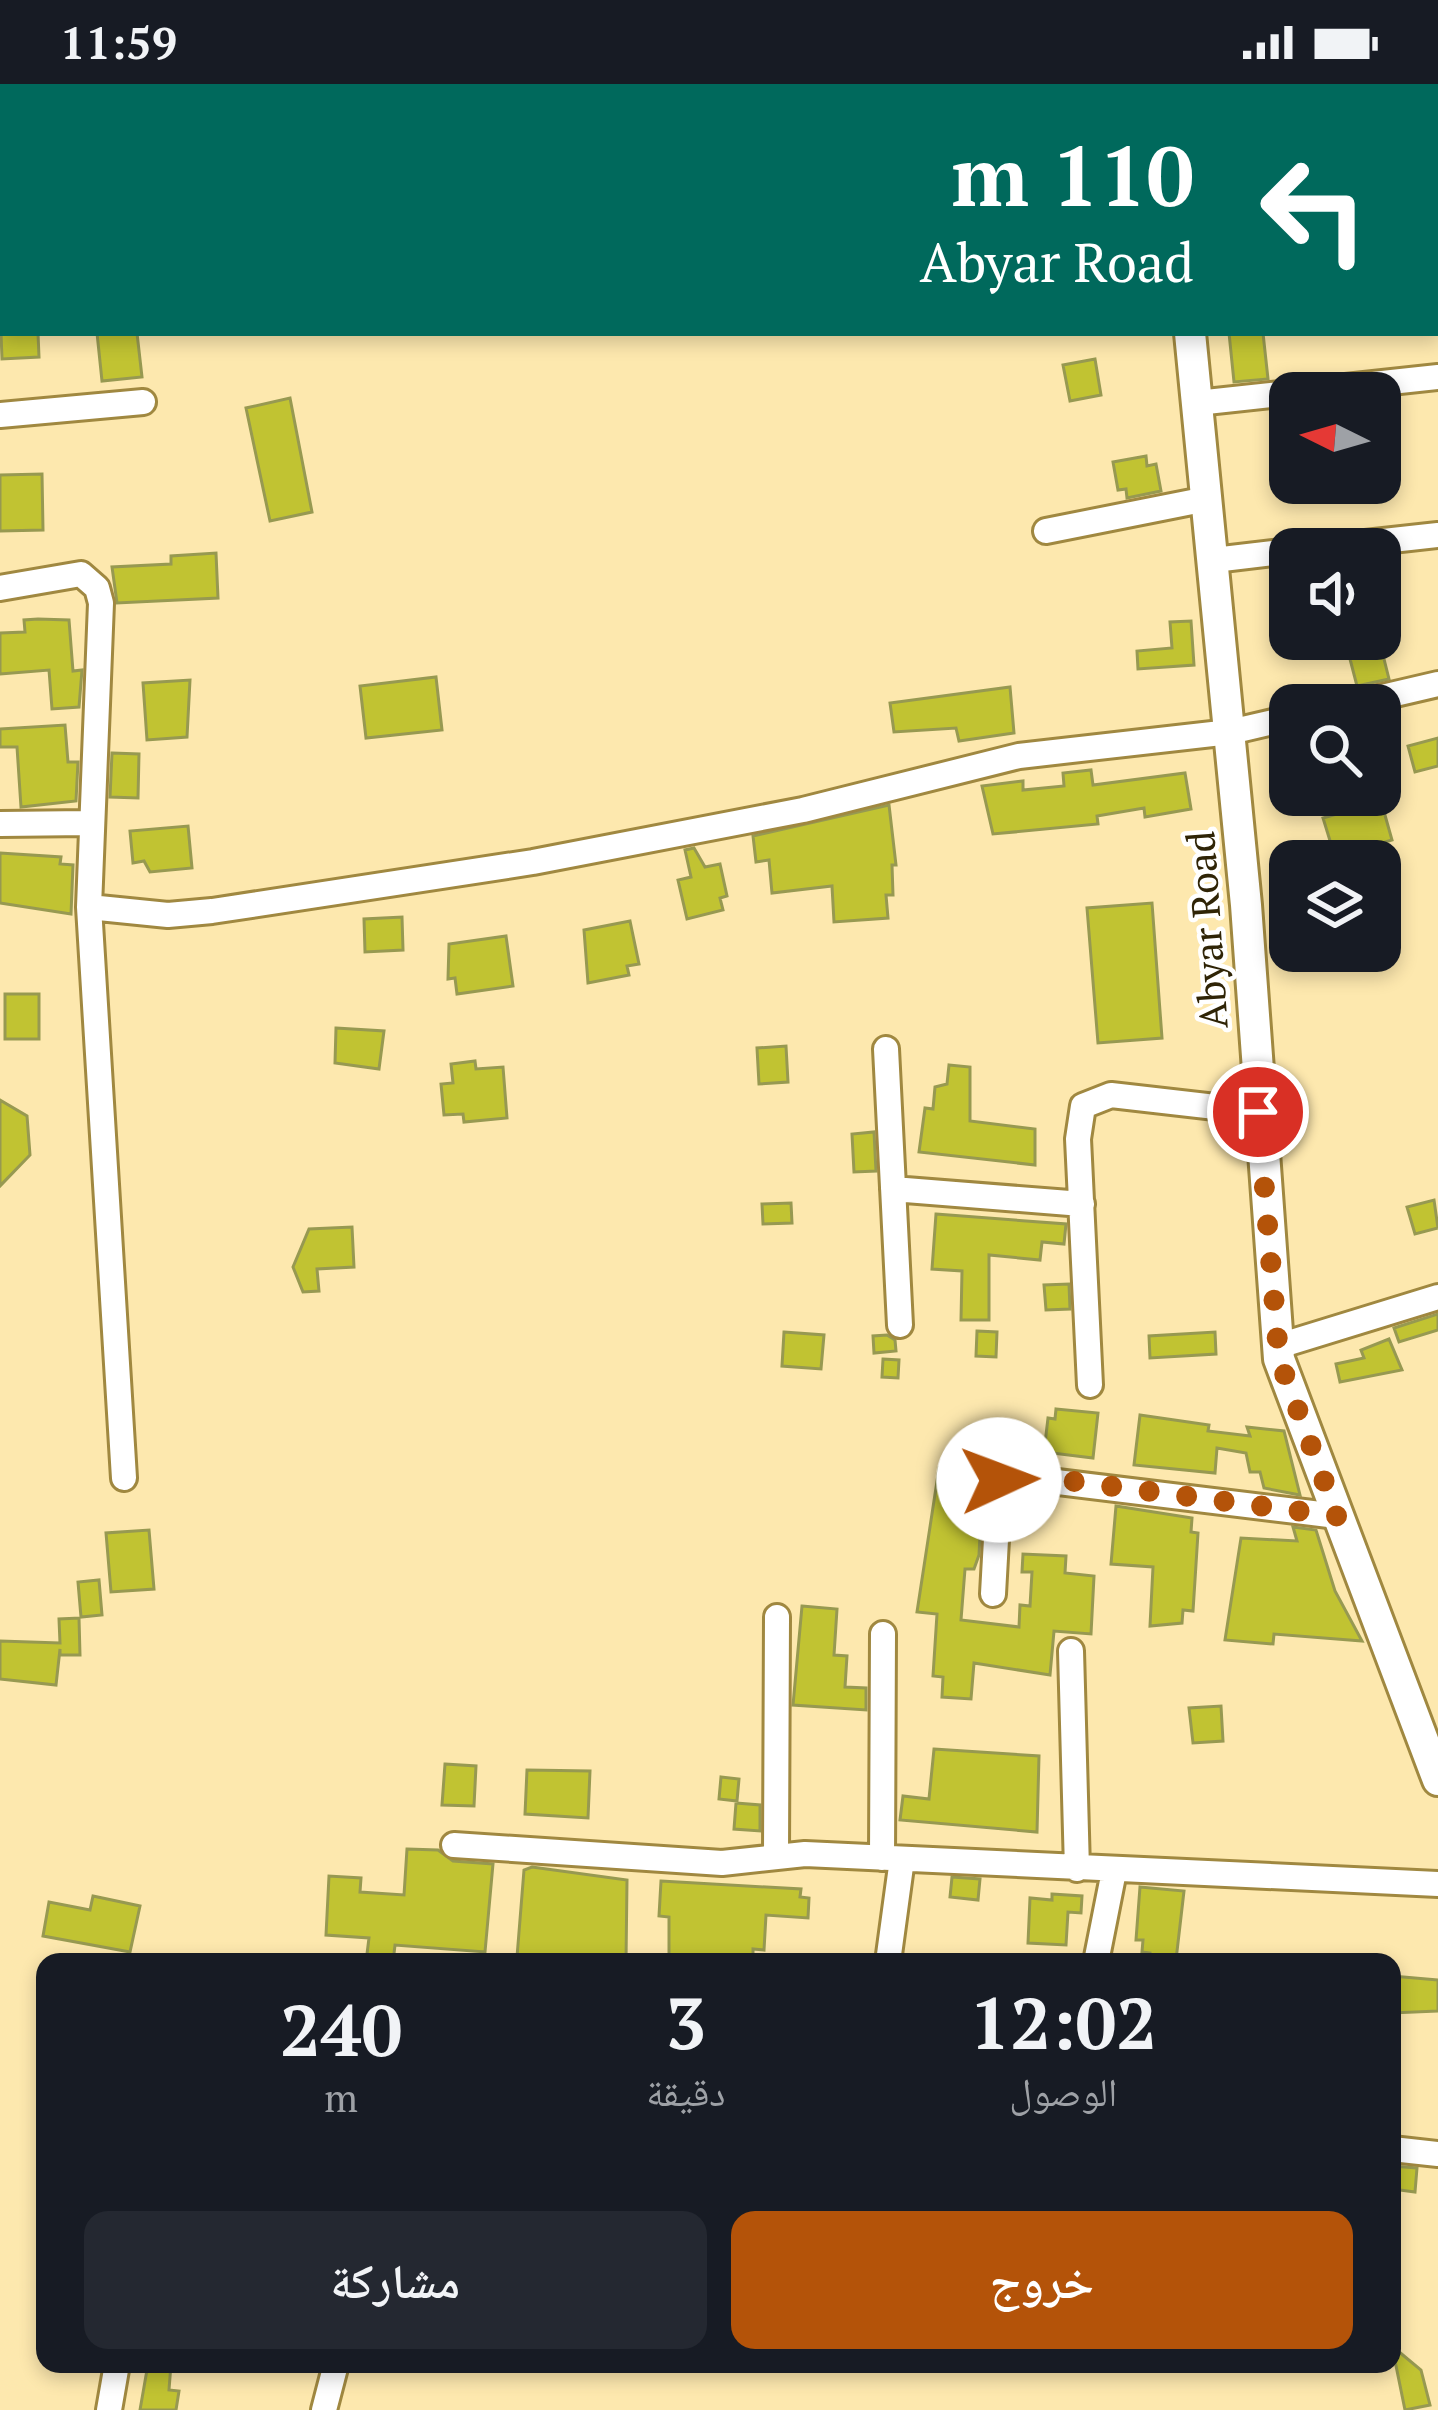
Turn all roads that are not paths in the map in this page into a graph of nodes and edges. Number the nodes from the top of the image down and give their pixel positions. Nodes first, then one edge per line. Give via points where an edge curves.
1 (1190, 336) edge
2 (1438, 377) edge
3 (143, 402) dead end
4 (1197, 403) junction
5 (0, 415) edge
6 (1208, 499) junction
7 (1046, 531) dead end
8 (1438, 535) edge
9 (1401, 539) edge
10 (1269, 553) edge
11 (1214, 560) junction
12 (0, 588) edge
13 (1438, 683) edge
14 (1401, 692) edge
15 (1269, 723) edge
16 (1230, 732) junction
17 (88, 823) junction
18 (0, 824) edge
19 (89, 907) junction
20 (886, 1049) dead end
21 (1258, 1112) junction
22 (893, 1189) junction
23 (1082, 1204) junction
24 (1438, 1297) edge
25 (900, 1325) dead end
26 (1282, 1345) junction
27 (1090, 1385) dead end
28 (124, 1478) dead end
29 (1337, 1516) junction
30 (993, 1594) dead end
31 (777, 1617) dead end
32 (883, 1634) dead end
33 (1071, 1651) dead end
34 (1438, 1780) edge
35 (454, 1845) dead end
36 (776, 1854) junction
37 (892, 1858) junction
38 (1077, 1869) junction
39 (1114, 1871) junction
40 (1438, 1884) edge
41 (888, 1953) edge
42 (1098, 1953) edge
43 (1401, 2150) edge
44 (1438, 2154) edge
45 (115, 2373) edge
46 (334, 2373) edge
47 (109, 2410) edge
48 (324, 2410) edge

1 - 4 main road, Abyar Road
2 - 4 street
3 - 5 street
4 - 6 main road, Abyar Road
6 - 7 street
6 - 11 main road, Abyar Road
8 - 9 street
10 - 11 street
11 - 16 main road, Abyar Road
12 - 17 street via 81,574 98,588 99,712
13 - 14 street
15 - 16 street
16 - 19 street via 1019,755 803,809 273,903 168,914
16 - 21 main road, Abyar Road
17 - 18 street
17 - 19 street
19 - 28 street
20 - 22 street
21 - 23 street via 1160,1098 1089,1100 1078,1120
21 - 26 main road, Abyar Road
22 - 23 street
22 - 25 street
23 - 27 street
24 - 26 street
26 - 29 main road, Abyar Road via 1279,1359
29 - 30 street via 1008,1476 999,1480
29 - 34 main road, Abyar Road
31 - 36 street
32 - 37 street
33 - 38 street
35 - 36 street via 722,1863
36 - 37 street
37 - 38 street
37 - 41 street
38 - 39 street
39 - 40 street
39 - 42 street
43 - 44 street
45 - 47 street
46 - 48 street

